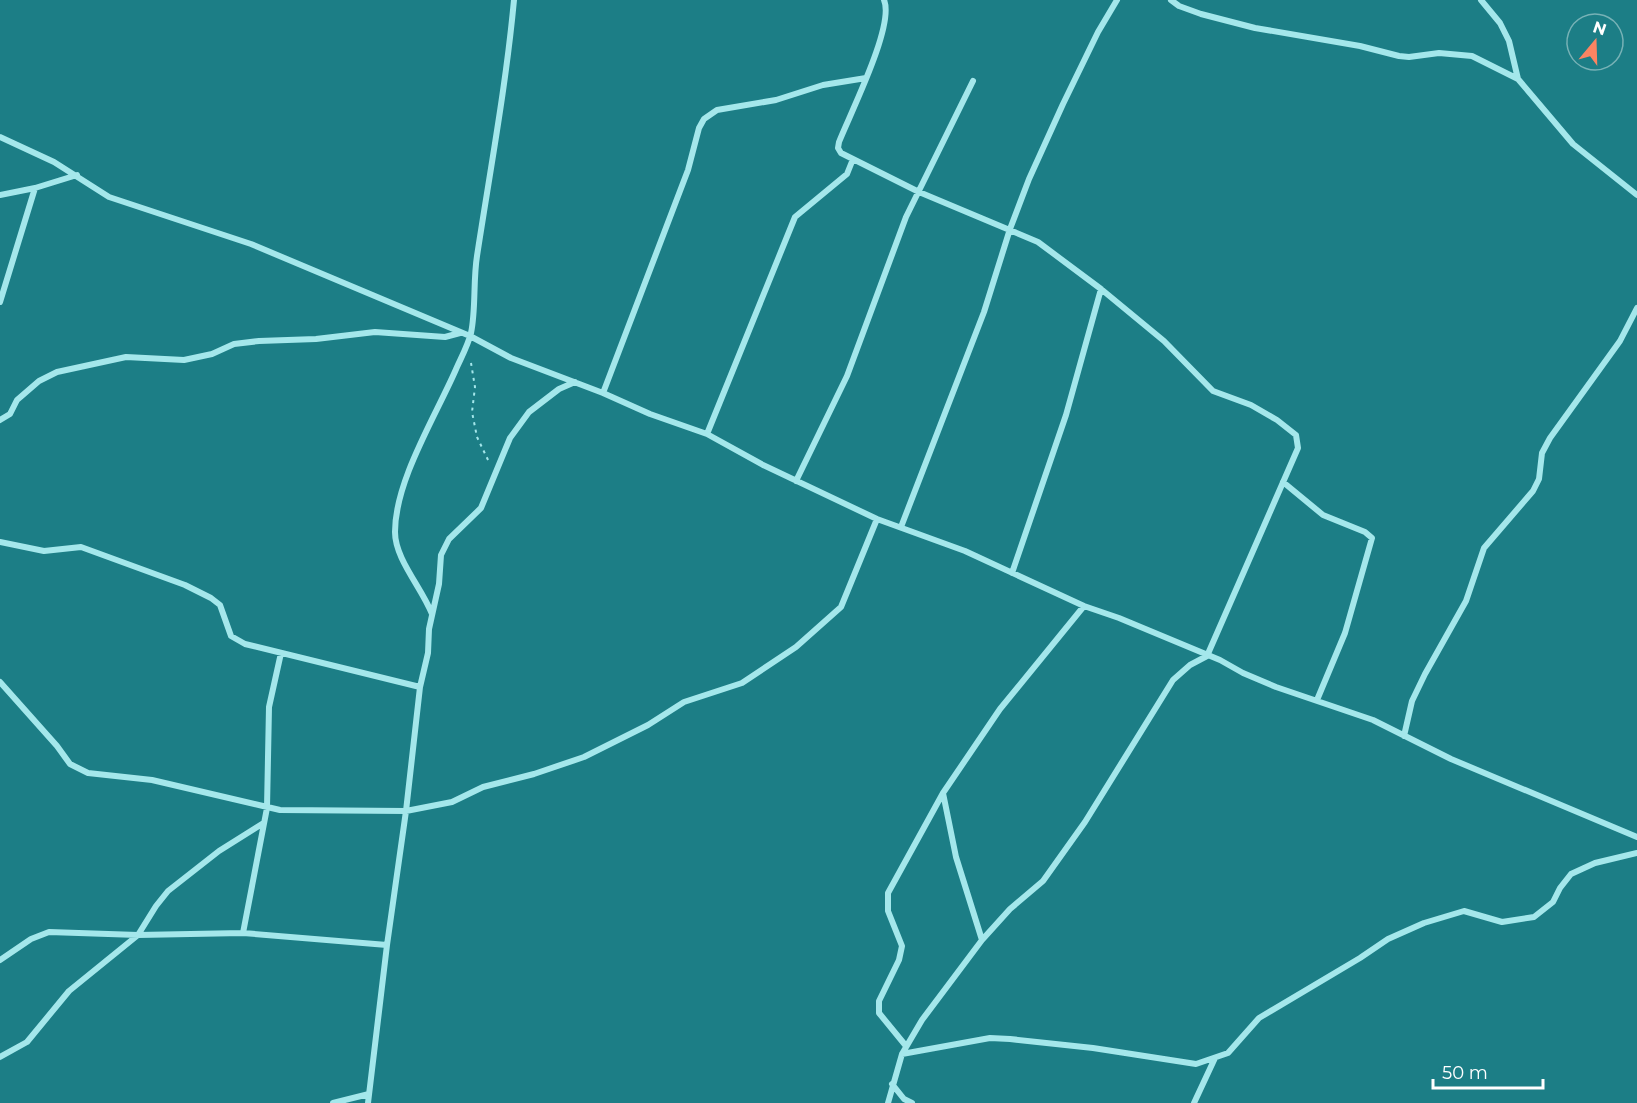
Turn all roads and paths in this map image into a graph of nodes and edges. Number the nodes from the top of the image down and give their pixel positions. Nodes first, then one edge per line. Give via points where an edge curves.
1 (514, 0) edge
2 (884, 0) edge
3 (1117, 0) edge
4 (1171, 0) edge
5 (1481, 0) edge
6 (866, 78) junction
7 (1518, 79) junction
8 (973, 81) dead end
9 (0, 137) edge
10 (853, 159) junction
11 (77, 175) junction
12 (35, 188) junction
13 (918, 192) junction
14 (0, 195) edge
15 (1637, 195) edge
16 (1010, 229) junction
17 (1101, 289) junction
18 (0, 302) edge
19 (1637, 308) edge
20 (461, 332) junction
21 (470, 336) junction
22 (466, 346) junction
23 (575, 382) junction
24 (603, 393) junction
25 (0, 420) edge
26 (707, 434) junction
27 (494, 474) junction
28 (796, 481) junction
29 (1283, 482) junction
30 (877, 519) junction
31 (901, 527) junction
32 (0, 542) edge
33 (1012, 573) junction
34 (1084, 606) junction
35 (432, 614) junction
36 (281, 653) junction
37 (1207, 656) junction
38 (0, 682) edge
39 (420, 687) junction
40 (1317, 700) junction
41 (1404, 736) junction
42 (943, 793) junction
43 (267, 808) junction
44 (406, 811) junction
45 (262, 824) junction
46 (1637, 837) edge
47 (1637, 853) edge
48 (243, 933) junction
49 (138, 935) junction
50 (982, 940) junction
51 (387, 945) junction
52 (0, 960) edge
53 (906, 1046) junction
54 (902, 1054) junction
55 (0, 1057) edge
56 (1215, 1058) junction
57 (892, 1084) junction
58 (369, 1095) junction
59 (333, 1103) edge
60 (368, 1103) edge
61 (888, 1103) edge
62 (912, 1103) edge
63 (1194, 1103) edge

1 - 21 street via 474,274
2 - 6 street via 885,27
3 - 16 street via 1063,104
4 - 7 street via 1201,14 1255,28 1399,56 1461,54
5 - 7 street via 1509,41
6 - 10 street via 838,148
6 - 24 street via 717,110 704,119
7 - 15 street via 1573,144
8 - 13 street
9 - 11 street
10 - 13 street
10 - 26 street via 847,174 795,217
11 - 12 street
11 - 20 street via 110,197 251,244
12 - 14 street
12 - 18 street
13 - 16 street
13 - 28 street via 847,376
16 - 17 street via 1038,242
16 - 31 street via 984,312
17 - 29 street via 1164,341 1213,391 1251,405 1296,435 1298,448
17 - 33 street via 1066,415
19 - 41 street via 1620,341 1550,438 1542,453 1539,479 1533,491 1484,549 1466,601 1412,701
20 - 21 street
20 - 25 street via 445,337 375,332 259,341 234,344 184,360 126,357 57,372 39,381
21 - 22 street
21 - 23 street via 511,358
22 - 27 path via 475,387 472,412 477,437
22 - 35 street via 414,460 397,515 398,548
23 - 24 street
23 - 27 street via 529,411 510,438
24 - 26 street
26 - 28 street
27 - 35 street via 481,508 444,547
28 - 30 street
29 - 37 street
29 - 40 street via 1323,515 1372,537 1345,633
30 - 31 street
30 - 44 street via 841,607 796,647 742,683 684,702 584,757 483,787 452,802
31 - 33 street
32 - 36 street via 44,551 81,547 185,585 220,605 231,636 245,644
33 - 34 street
34 - 37 street
34 - 42 street via 1000,709
35 - 39 street
36 - 39 street
36 - 43 street via 268,707
37 - 40 street via 1276,687
37 - 50 street via 1190,664 1173,680 1085,822 1043,881
38 - 43 street via 70,764 88,773 152,780
39 - 44 street
40 - 41 street
41 - 46 street
42 - 50 street via 956,857
42 - 53 street via 888,893 888,911 902,946 879,1000 879,1013
43 - 44 street
43 - 45 street
44 - 51 street
45 - 48 street
45 - 49 street via 219,850 168,891
47 - 56 street via 1595,863 1571,874 1553,902 1534,916 1502,922 1464,911 1388,939 1258,1018 1228,1053
48 - 49 street
48 - 51 street
49 - 52 street via 49,932
49 - 55 street via 69,991 27,1042
50 - 53 street
51 - 58 street
53 - 54 street
54 - 56 street via 990,1038 1196,1064
54 - 57 street
56 - 63 street
57 - 61 street
57 - 62 street
58 - 59 street
58 - 60 street

